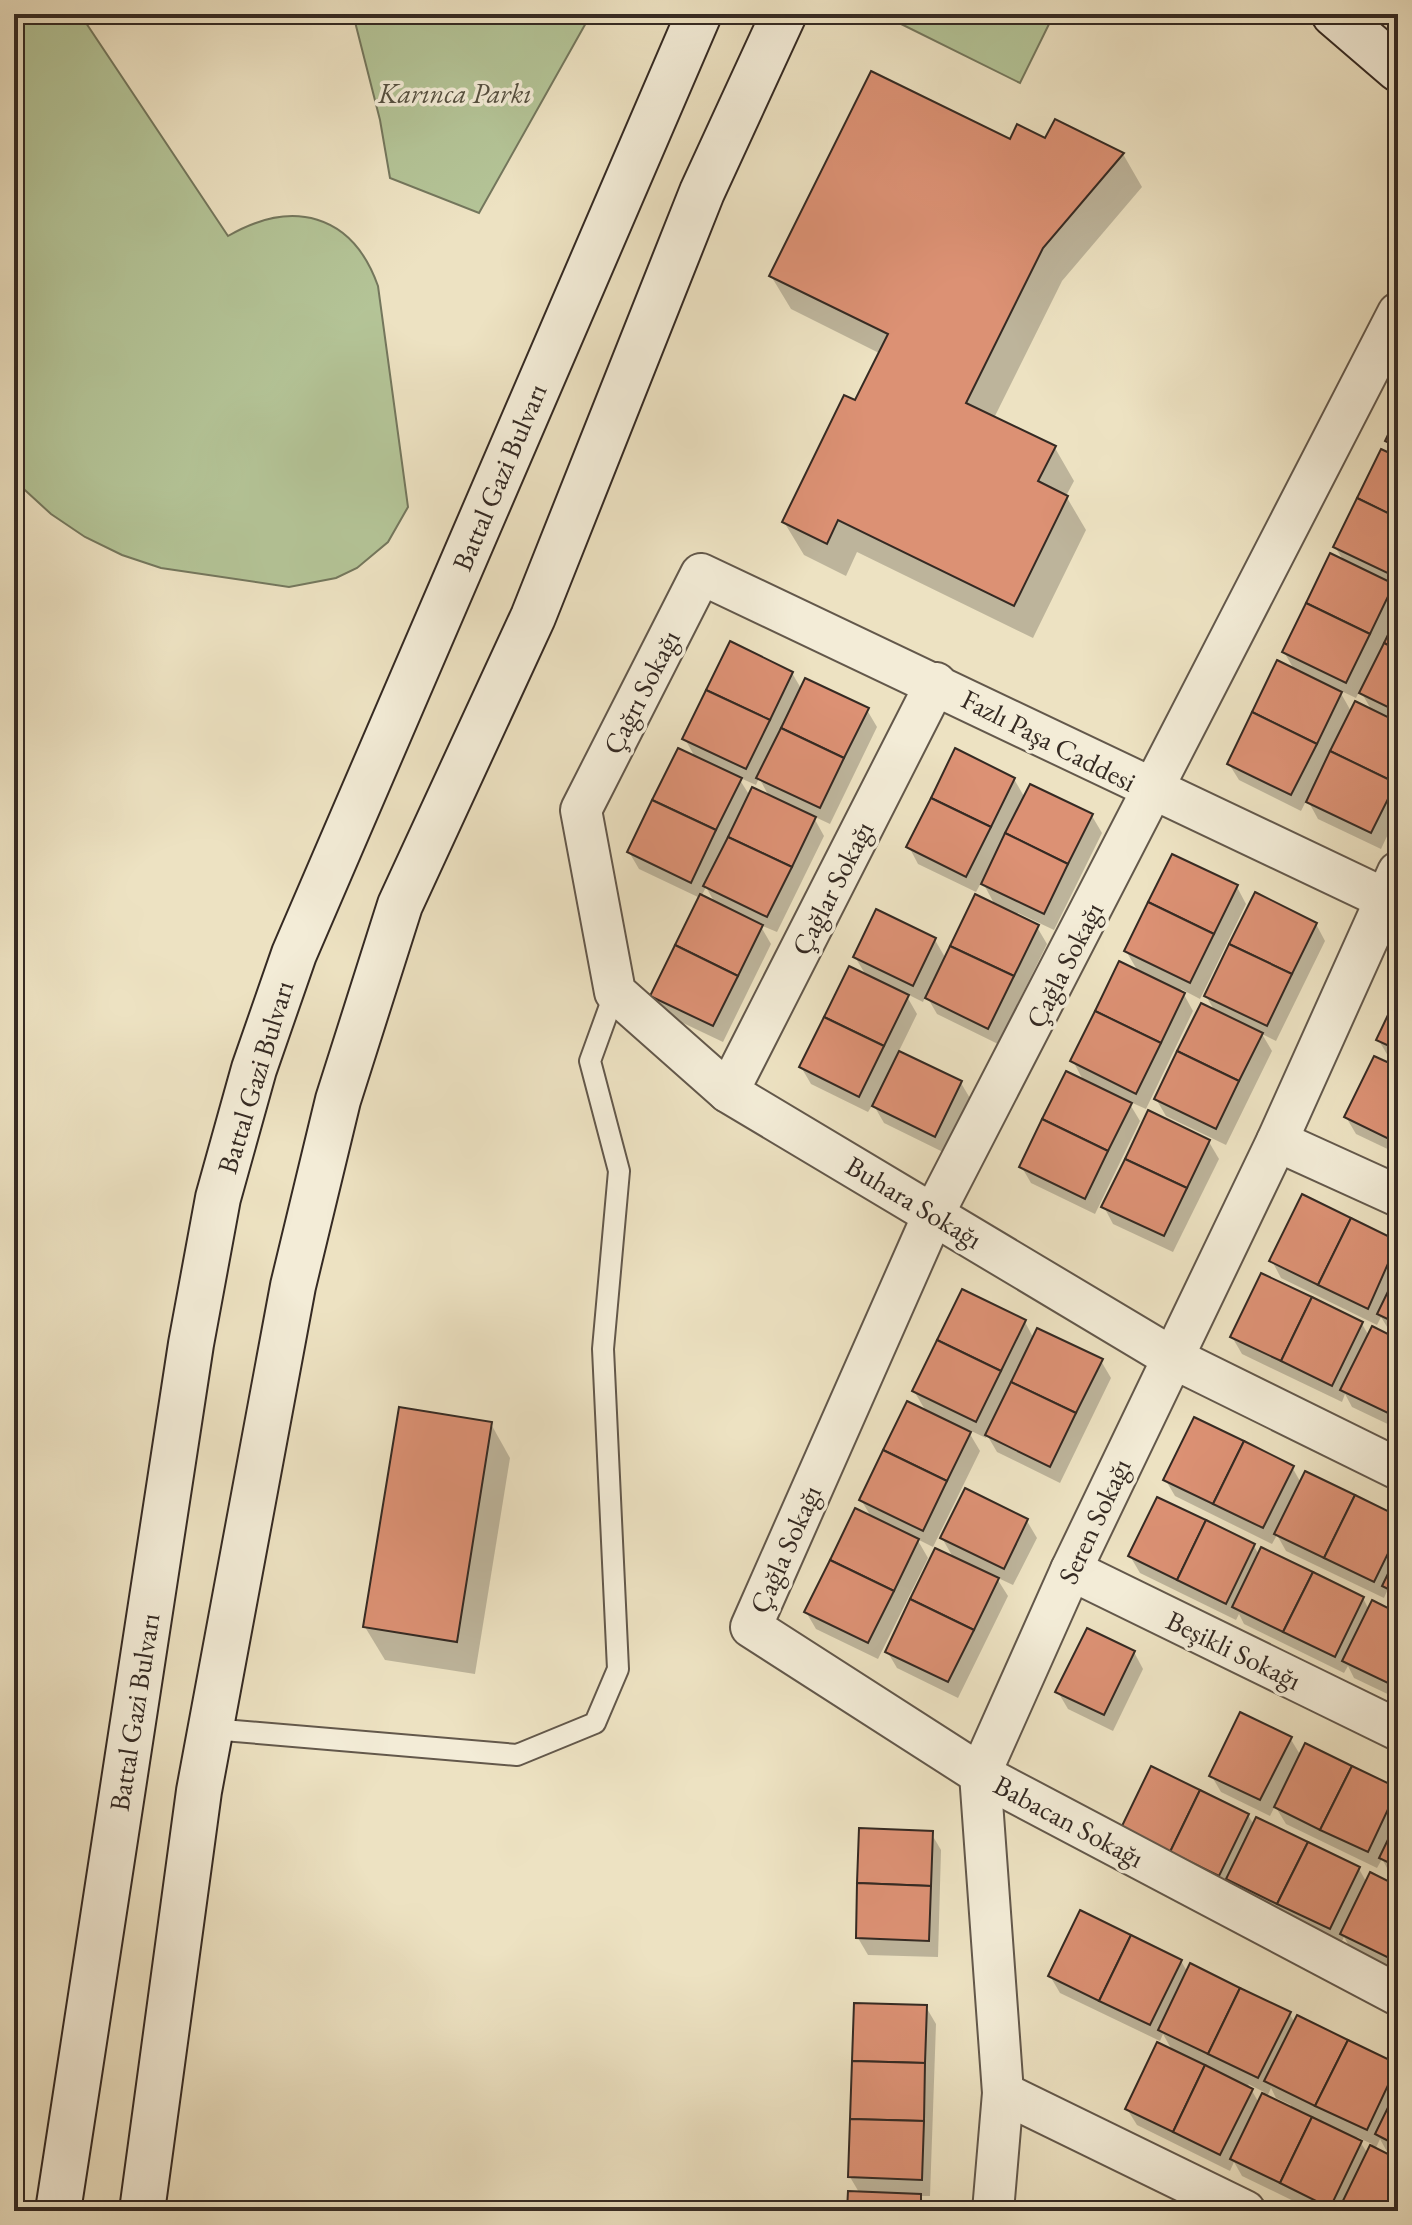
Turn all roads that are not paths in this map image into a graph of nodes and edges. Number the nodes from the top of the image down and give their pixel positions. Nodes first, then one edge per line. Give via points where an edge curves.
1 (699, 14) edge
2 (784, 14) edge
3 (1334, 14) edge
4 (1398, 69) edge
5 (1398, 313) edge
6 (701, 574) joint
7 (936, 683) junction
8 (1154, 792) junction
9 (1394, 892) edge
10 (615, 992) junction
11 (728, 1092) junction
12 (1277, 1141) junction
13 (1398, 1196) edge
14 (934, 1213) junction
15 (1171, 1357) junction
16 (1398, 1469) edge
17 (1071, 1570) junction
18 (751, 1627) joint
19 (211, 1729) junction
20 (1398, 1730) edge
21 (980, 1774) junction
22 (1398, 1995) edge
23 (1003, 2093) junction
24 (58, 2211) edge
25 (142, 2211) edge
26 (993, 2211) edge
27 (1245, 2211) edge

1 - 24 street, Battal Gazi Bulvarı via 294,954 254,1069 218,1198 191,1344
2 - 19 street via 702,192 533,617 400,905 338,1100 293,1286
3 - 4 street
5 - 8 street, Çağla Sokağı
6 - 7 street, Fazlı Paşa Caddesi
6 - 10 street, Çağrı Sokağı via 581,810
7 - 8 street, Fazlı Paşa Caddesi
7 - 11 street, Çağlar Sokağı
8 - 9 street, Fazlı Paşa Caddesi
8 - 14 street, Çağla Sokağı
9 - 12 street, Seren Sokağı
10 - 11 street, Buhara Sokağı
10 - 19 lane via 590,1061 619,1171 603,1349 618,1669 595,1723 517,1755
11 - 14 street, Buhara Sokağı
12 - 13 street
12 - 15 street, Seren Sokağı
14 - 15 street, Buhara Sokağı
14 - 18 street, Çağla Sokağı
15 - 16 street, Buhara Sokağı
15 - 17 street, Seren Sokağı
17 - 20 street, Beşikli Sokağı
17 - 21 street, Seren Sokağı
18 - 21 street, Babacan Sokağı
19 - 25 street
21 - 22 street, Babacan Sokağı
21 - 23 street, Seren Sokağı
23 - 26 street, Seren Sokağı
23 - 27 street

